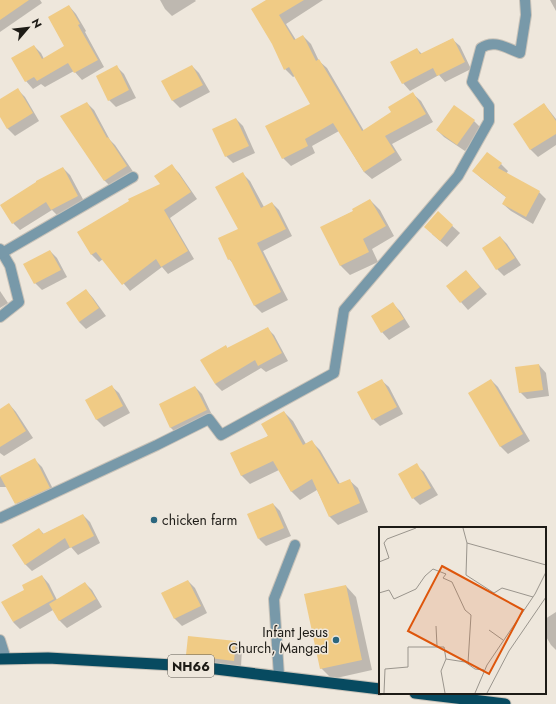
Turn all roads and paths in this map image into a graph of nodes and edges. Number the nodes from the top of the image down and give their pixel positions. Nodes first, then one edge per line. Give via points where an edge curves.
1 (524, 0) edge
2 (133, 177) dead end
3 (1, 251) edge
4 (0, 316) edge
5 (0, 518) edge
6 (295, 545) dead end
7 (0, 640) edge
8 (3, 659) edge
9 (279, 676) junction
10 (379, 689) edge
11 (423, 694) edge
12 (505, 704) edge

1 - 5 street via 526,15 520,53 495,43 481,48 472,82 489,106 489,121 458,176 344,310 334,373 221,435 209,419
2 - 3 street
3 - 4 street via 10,266 19,302
6 - 9 street via 274,599
7 - 8 street
8 - 9 highway, NH66 via 48,658 192,666
9 - 10 highway, NH66
11 - 12 highway

